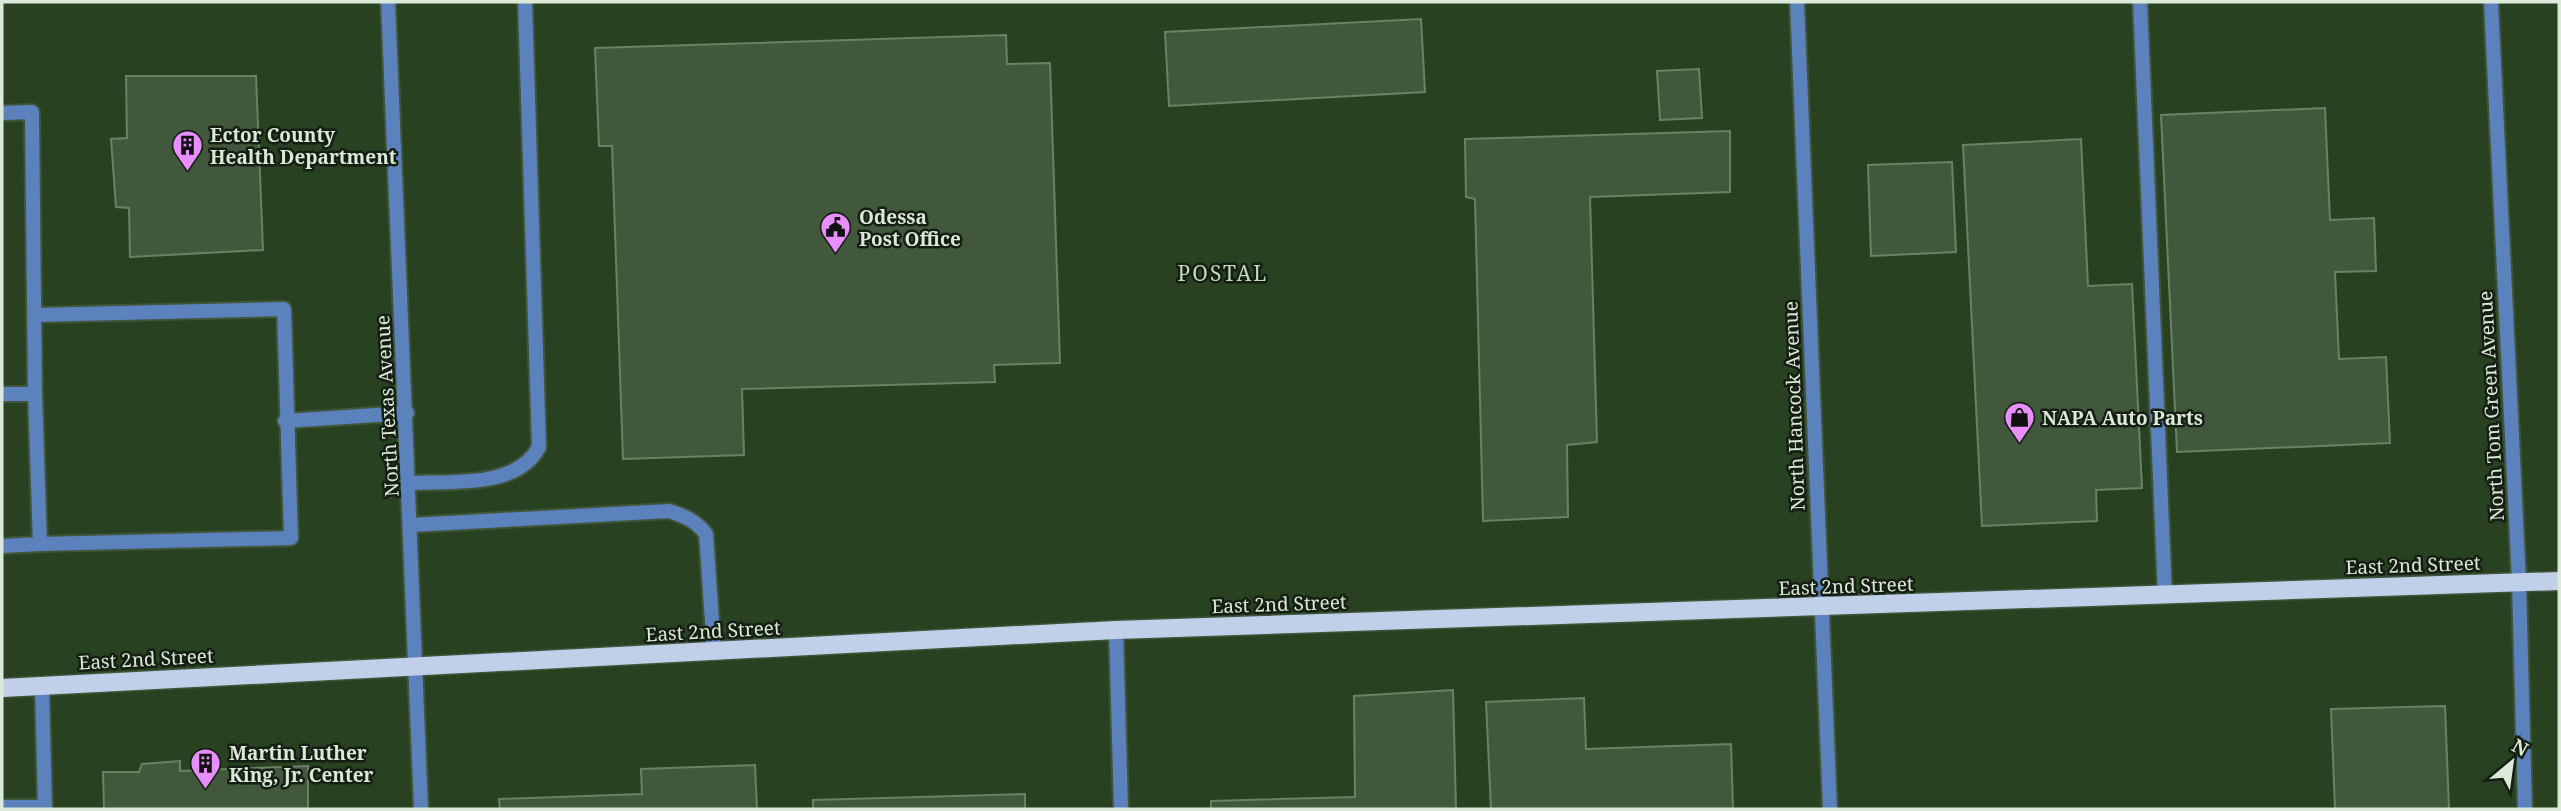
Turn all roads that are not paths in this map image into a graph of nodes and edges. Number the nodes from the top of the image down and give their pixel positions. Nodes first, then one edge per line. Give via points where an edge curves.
1 (388, 2) edge
2 (525, 2) edge
3 (1797, 2) edge
4 (2140, 2) edge
5 (2491, 2) edge
6 (2, 113) edge
7 (35, 314) junction
8 (2, 394) edge
9 (35, 394) junction
10 (407, 413) junction
11 (285, 421) junction
12 (409, 483) junction
13 (411, 525) junction
14 (40, 544) junction
15 (2, 546) edge
16 (2559, 581) edge
17 (2519, 582) junction
18 (2165, 596) junction
19 (1822, 608) junction
20 (1116, 630) junction
21 (714, 652) junction
22 (416, 667) junction
23 (42, 686) junction
24 (2, 688) edge
25 (2, 807) edge
26 (45, 808) edge
27 (421, 809) edge
28 (1121, 809) edge
29 (1830, 809) edge
30 (2525, 809) edge

1 - 10 street, North Texas Avenue
2 - 12 street via 538,447 532,460 486,480
3 - 19 street, North Hancock Avenue
4 - 18 street
5 - 17 street, North Tom Green Avenue
6 - 7 street via 32,112
7 - 9 street
7 - 11 street via 284,309
8 - 9 street
9 - 14 street
10 - 11 street
10 - 12 street, North Texas Avenue
11 - 14 street via 291,538
12 - 13 street, North Texas Avenue
13 - 21 street via 669,511 685,516 706,534
13 - 22 street, North Texas Avenue
14 - 15 street
16 - 17 main road, East 2nd Street
17 - 18 main road, East 2nd Street
17 - 30 street, North Tom Green Avenue
18 - 19 main road, East 2nd Street
19 - 20 main road, East 2nd Street
19 - 29 street, North Hancock Avenue
20 - 21 main road, East 2nd Street
20 - 28 street
21 - 22 main road, East 2nd Street
22 - 23 main road, East 2nd Street
22 - 27 street, North Texas Avenue
23 - 24 main road, East 2nd Street
23 - 26 street
25 - 26 street

